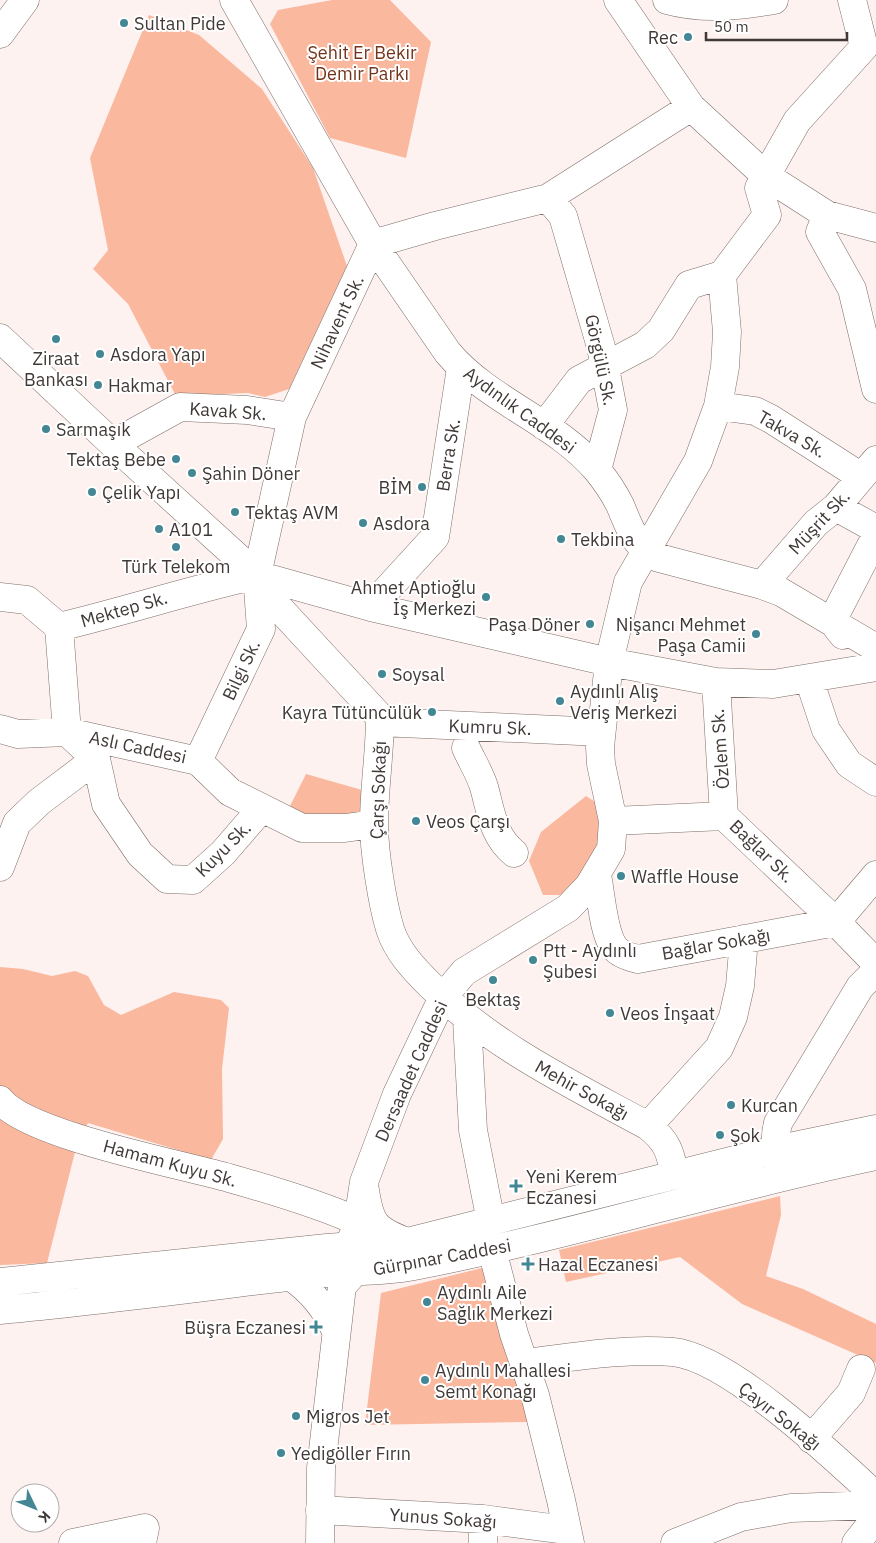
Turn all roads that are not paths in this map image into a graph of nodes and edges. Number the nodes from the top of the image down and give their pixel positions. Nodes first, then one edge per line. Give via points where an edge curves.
1 (25, 0) edge
2 (234, 0) edge
3 (618, 0) edge
4 (667, 0) edge
5 (852, 0) edge
6 (763, 1) edge
7 (0, 34) edge
8 (691, 107) junction
9 (766, 176) junction
10 (548, 198) junction
11 (824, 224) junction
12 (876, 228) edge
13 (373, 244) junction
14 (722, 275) junction
15 (0, 338) edge
16 (605, 367) junction
17 (461, 368) junction
18 (876, 389) edge
19 (718, 406) junction
20 (292, 417) junction
21 (544, 426) junction
22 (113, 444) junction
23 (868, 468) edge
24 (597, 470) junction
25 (836, 507) junction
26 (876, 529) edge
27 (876, 536) edge
28 (645, 551) junction
29 (257, 575) junction
30 (762, 584) junction
31 (0, 597) edge
32 (371, 608) junction
33 (832, 621) junction
34 (59, 627) junction
35 (876, 648) edge
36 (609, 662) junction
37 (876, 667) edge
38 (817, 677) junction
39 (716, 682) junction
40 (380, 722) junction
41 (0, 729) edge
42 (68, 732) junction
43 (601, 732) junction
44 (466, 748) dead end
45 (96, 759) junction
46 (198, 760) junction
47 (876, 782) edge
48 (262, 808) junction
49 (724, 816) junction
50 (613, 821) junction
51 (374, 824) junction
52 (514, 853) dead end
53 (0, 867) edge
54 (597, 875) junction
55 (876, 876) edge
56 (836, 922) junction
57 (744, 939) junction
58 (876, 964) edge
59 (876, 970) edge
60 (443, 998) junction
61 (467, 1020) junction
62 (1, 1105) edge
63 (648, 1126) junction
64 (876, 1129) edge
65 (775, 1150) junction
66 (876, 1156) edge
67 (675, 1175) junction
68 (782, 1176) junction
69 (364, 1182) junction
70 (346, 1216) junction
71 (491, 1222) junction
72 (306, 1250) junction
73 (492, 1250) junction
74 (392, 1253) junction
75 (347, 1269) junction
76 (290, 1276) junction
77 (0, 1282) edge
78 (0, 1310) edge
79 (336, 1331) junction
80 (525, 1362) junction
81 (861, 1369) dead end
82 (324, 1430) junction
83 (811, 1439) junction
84 (876, 1496) edge
85 (876, 1505) edge
86 (320, 1510) junction
87 (876, 1518) edge
88 (483, 1531) edge
89 (568, 1536) edge
90 (73, 1543) edge
91 (142, 1543) edge
92 (320, 1543) edge
93 (676, 1543) edge
94 (856, 1543) edge

1 - 7 street
2 - 13 street, Aydınlık Caddesi
3 - 8 street
4 - 6 street via 705,7
5 - 9 street via 864,47 797,121
8 - 9 street
8 - 10 street
9 - 11 street
9 - 14 street via 759,188 767,215
10 - 13 street
10 - 16 street, Görgülü Sk. via 563,216
11 - 12 street
11 - 18 street via 852,289
13 - 17 street, Aydınlık Caddesi
13 - 20 street, Nihavent Sk.
14 - 16 street via 690,285 661,330 645,345
14 - 19 street, Dersaadet Caddesi via 727,332
15 - 22 street
16 - 21 street via 578,380
16 - 24 street, Görgülü Sk. via 613,410
17 - 21 street, Aydınlık Caddesi
17 - 32 street, Berra Sk. via 435,537
19 - 23 street, Takva Sk. via 755,411
19 - 28 street, Dersaadet Caddesi via 698,461
20 - 22 street, Kavak Sk. via 247,410 180,407
20 - 29 street, Nihavent Sk.
21 - 24 street, Aydınlık Caddesi
22 - 29 street
23 - 25 street, Müşrit Sk.
24 - 28 street, Aydınlık Caddesi via 614,494 632,535
25 - 26 street
25 - 30 street, Müşrit Sk. via 816,523
27 - 33 street
28 - 30 street via 660,558
28 - 36 street, Dersaadet Caddesi via 622,598
29 - 32 street
29 - 34 street, Mektep Sk. via 186,591
29 - 40 street, Çarşı Sokağı via 268,596 380,717
29 - 46 street, Bilgi Sk. via 261,629
30 - 33 street via 798,600
31 - 34 street, Mektep Sk. via 27,600
32 - 36 street
33 - 35 street
33 - 38 street via 844,635 847,651 842,661
34 - 42 street
36 - 39 street
36 - 43 street, Dersaadet Caddesi
37 - 38 street
38 - 39 street via 773,684
38 - 47 street via 826,730 849,764
39 - 49 street, Özlem Sk.
40 - 43 street, Kumru Sk.
40 - 51 street, Çarşı Sokağı
41 - 42 street, Aslı Caddesi via 18,734
42 - 45 street
42 - 46 street, Aslı Caddesi
43 - 50 street, Dersaadet Caddesi via 601,764
44 - 52 street via 484,786 498,836
45 - 48 street, Kuyu Sk. via 106,804 140,854 167,879 193,880 223,854
45 - 53 street via 17,823
46 - 48 street, Aslı Caddesi via 230,792
48 - 51 street, Aslı Caddesi via 302,828
49 - 50 street, Bağlar Sk.
49 - 56 street, Bağlar Sk.
50 - 54 street, Dersaadet Caddesi via 611,849
51 - 60 street, Çarşı Sokağı via 390,930 406,961
54 - 57 street, Bağlar Sokağı via 608,936 614,948 626,956 638,959
54 - 60 street, Dersaadet Caddesi via 568,908 464,972
55 - 56 street
56 - 57 street, Bağlar Sokağı
56 - 58 street, Bağlar Sk.
57 - 63 street via 740,986 723,1042
59 - 65 street via 860,987 778,1123
60 - 61 street, Çarşı Sokağı
60 - 69 street, Dersaadet Caddesi via 397,1094
61 - 63 street, Mehir Sokağı via 509,1049
61 - 71 street via 473,1130
62 - 70 street, Hamam Kuyu Sk. via 30,1121 100,1144 230,1178
63 - 67 street, Mehir Sokağı via 669,1147
64 - 65 street, Gürpınar Caddesi
65 - 67 street, Gürpınar Caddesi
65 - 68 street
66 - 68 street, Gürpınar Caddesi
67 - 71 street, Gürpınar Caddesi
68 - 73 street, Gürpınar Caddesi
69 - 70 street
69 - 74 street via 369,1215 386,1234
69 - 75 street, Dersaadet Caddesi
70 - 72 street via 326,1238
71 - 74 street, Gürpınar Caddesi
72 - 75 street, Gürpınar Caddesi
72 - 77 street, Gürpınar Caddesi
73 - 74 street, Gürpınar Caddesi
73 - 80 street via 514,1334
74 - 75 street, Gürpınar Caddesi
74 - 82 street, Dersaadet Caddesi via 359,1290
75 - 76 street, Gürpınar Caddesi
75 - 79 street, Dersaadet Caddesi
76 - 78 street, Gürpınar Caddesi
76 - 79 street via 308,1289 326,1311
79 - 82 street, Dersaadet Caddesi
80 - 83 street, Çayır Sokağı via 624,1352 675,1352 702,1361 760,1396
80 - 89 street via 562,1500
81 - 83 street via 851,1393
82 - 86 street, Dersaadet Caddesi
83 - 84 street, Çayır Sokağı
85 - 93 street via 791,1508 741,1518
86 - 88 street, Yunus Sokağı
86 - 92 street, Dersaadet Caddesi
87 - 94 street
88 - 89 street, Yunus Sokağı
90 - 91 street via 145,1528

